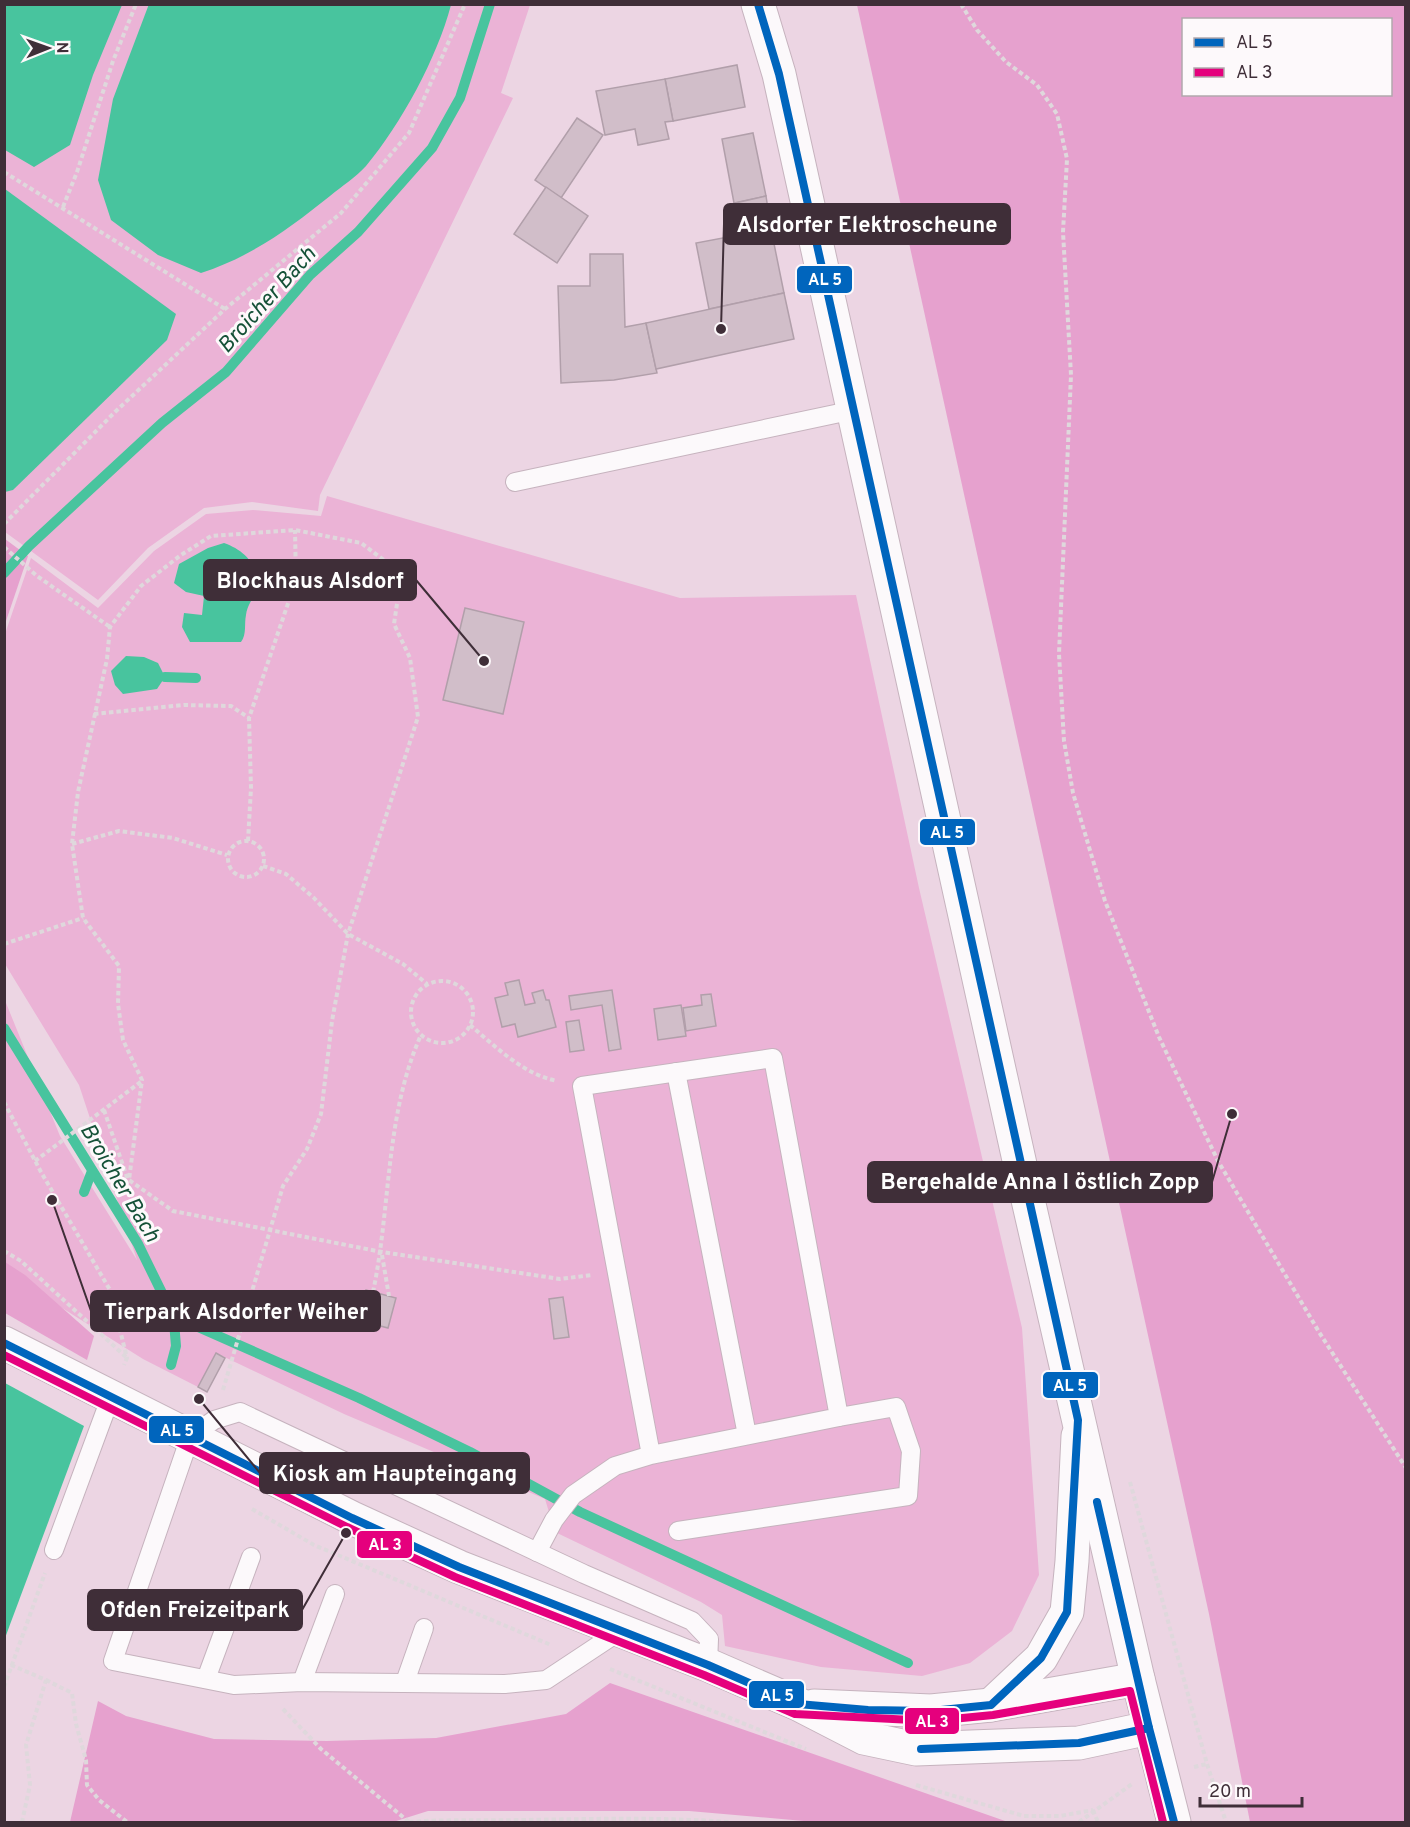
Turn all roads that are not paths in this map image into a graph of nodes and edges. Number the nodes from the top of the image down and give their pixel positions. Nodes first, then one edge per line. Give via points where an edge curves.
1 (758, 4) edge
2 (854, 410) junction
3 (514, 482) dead end
4 (676, 1072) junction
5 (4, 1344) edge
6 (111, 1396) junction
7 (839, 1417) junction
8 (1078, 1420) junction
9 (747, 1436) junction
10 (190, 1437) junction
11 (651, 1455) junction
12 (678, 1531) dead end
13 (54, 1550) road end
14 (537, 1552) junction
15 (251, 1557) dead end
16 (335, 1594) dead end
17 (424, 1628) dead end
18 (620, 1631) junction
19 (708, 1665) junction
20 (206, 1679) junction
21 (1138, 1679) junction
22 (302, 1682) junction
23 (405, 1682) junction
24 (798, 1704) junction
25 (991, 1705) junction
26 (1149, 1728) junction
27 (1174, 1822) edge

1 - 2 street via 779,74
2 - 3 lane
2 - 8 street
4 - 7 lane via 773,1058
4 - 9 lane
4 - 11 lane via 582,1086
5 - 6 street
6 - 10 street
6 - 13 lane
7 - 9 lane
7 - 12 lane via 896,1407 911,1451 908,1496
8 - 21 street
8 - 25 street via 1067,1612 1041,1658
9 - 11 lane
10 - 14 lane via 214,1420 240,1412
10 - 18 street via 459,1567
10 - 20 lane via 113,1661
11 - 14 lane via 615,1466 573,1495
14 - 19 lane via 692,1621 709,1639
15 - 20 lane
16 - 22 lane
17 - 23 lane
18 - 19 street
18 - 23 lane via 546,1680 505,1684
19 - 24 street
20 - 22 lane via 234,1685
21 - 25 street
21 - 26 street
22 - 23 lane
24 - 25 street via 931,1711
24 - 26 street via 864,1738 916,1749 1079,1743
26 - 27 street

